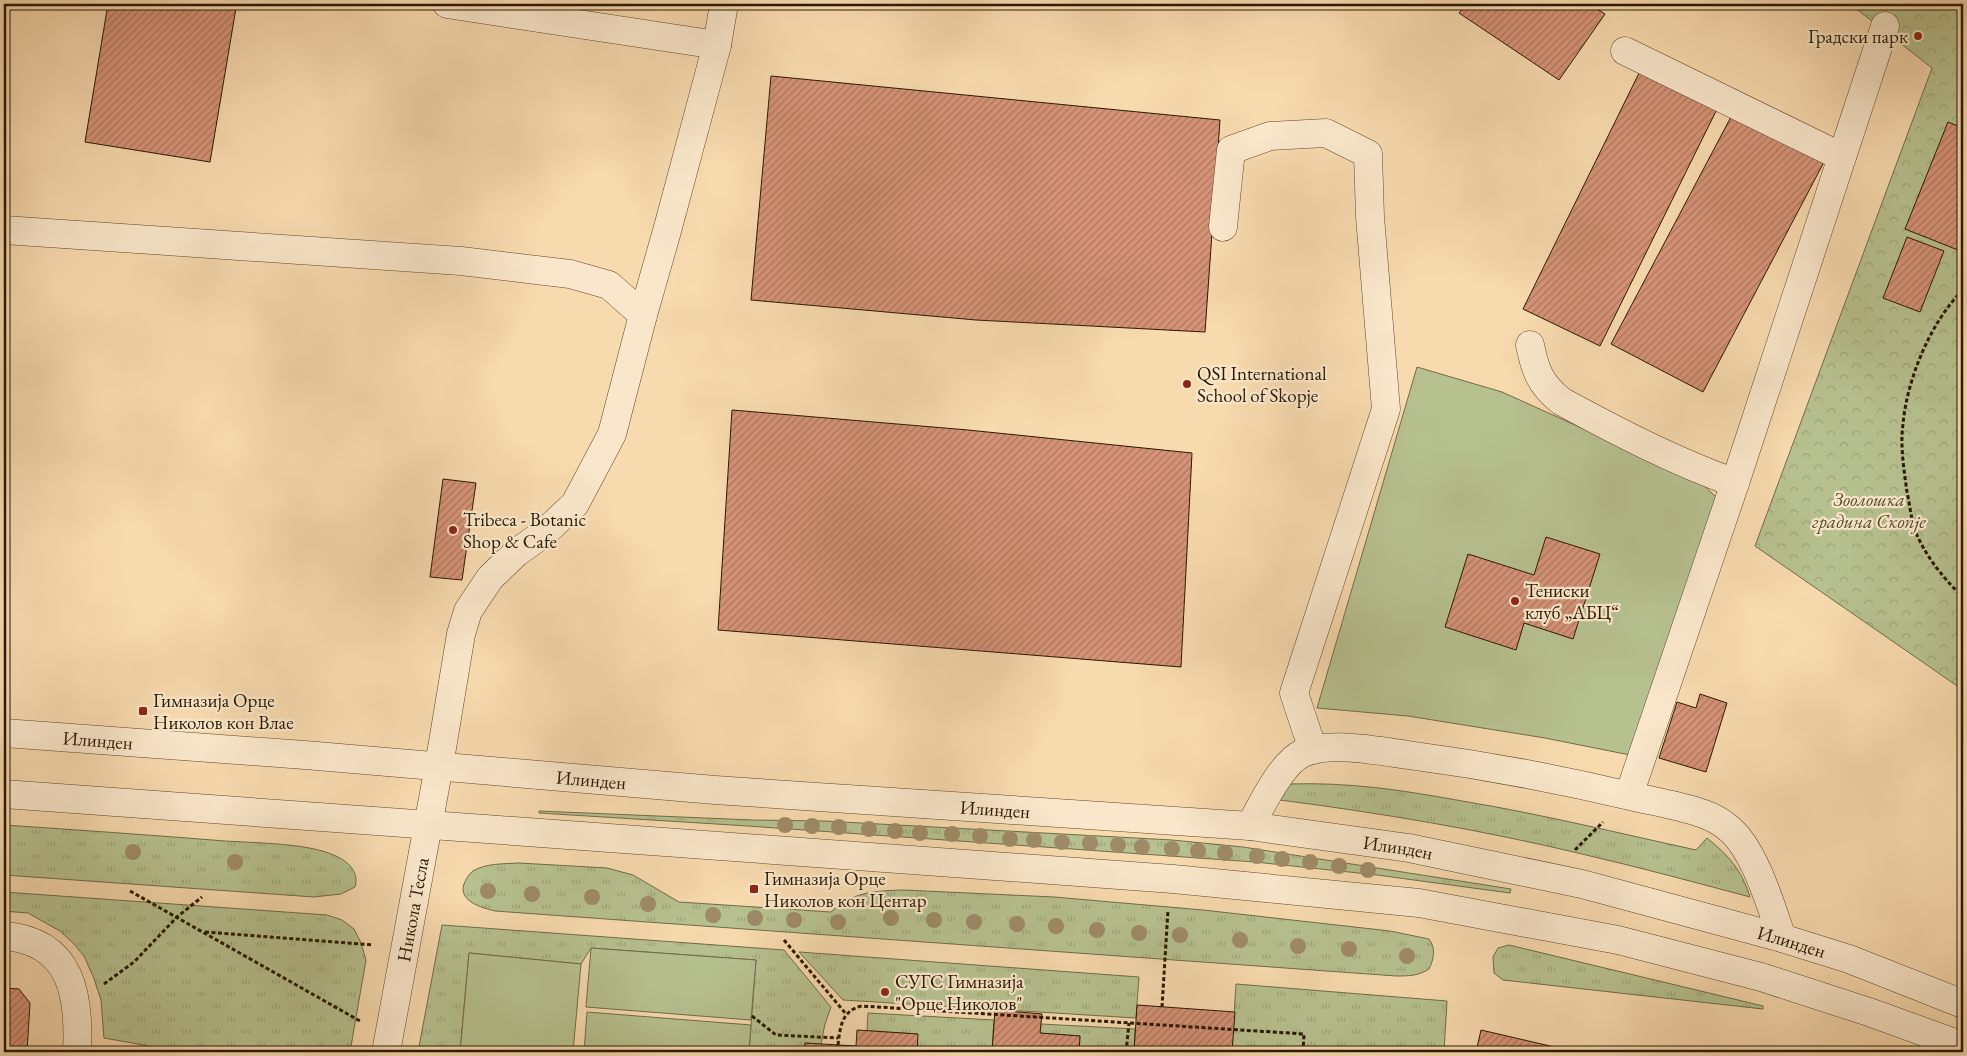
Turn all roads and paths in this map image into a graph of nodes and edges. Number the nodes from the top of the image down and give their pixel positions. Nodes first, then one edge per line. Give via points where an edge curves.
1 (447, 4) edge
2 (724, 4) edge
3 (1885, 26) dead end
4 (717, 45) junction
5 (1625, 51) dead end
6 (1842, 157) junction
7 (1223, 227) dead end
8 (4, 230) edge
9 (1963, 290) edge
10 (643, 315) junction
11 (1530, 345) dead end
12 (1735, 483) junction
13 (1963, 597) edge
14 (4, 733) edge
15 (1313, 750) junction
16 (439, 766) junction
17 (4, 794) edge
18 (1629, 795) junction
19 (428, 825) junction
20 (1250, 826) junction
21 (1548, 877) junction
22 (130, 891) dead end
23 (202, 897) dead end
24 (1168, 902) dead end
25 (177, 917) junction
26 (202, 932) junction
27 (4, 936) edge
28 (1782, 938) junction
29 (784, 940) dead end
30 (375, 945) dead end
31 (1963, 1004) edge
32 (76, 1005) junction
33 (1162, 1007) dead end
34 (846, 1014) junction
35 (752, 1016) dead end
36 (363, 1022) dead end
37 (1129, 1023) junction
38 (838, 1038) junction
39 (838, 1045) dead end
40 (1963, 1046) edge
41 (77, 1052) edge
42 (386, 1052) edge
43 (1126, 1052) edge
44 (1303, 1052) edge

1 - 4 street
2 - 4 street, Никола Тесла
3 - 6 street
4 - 10 street, Никола Тесла
5 - 6 street
6 - 12 street
7 - 15 street via 1231,150 1270,136 1326,133 1368,154 1386,409 1294,692
8 - 10 street via 462,261 570,274 609,286
9 - 13 path via 1930,336 1911,385 1902,426 1904,473 1916,532 1936,567
10 - 16 street, Никола Тесла via 612,434 575,504 490,578 468,611 461,634
11 - 12 street via 1539,377 1548,391 1561,401 1647,447
12 - 18 street
14 - 16 street, Илинден
15 - 18 street via 1349,749 1466,763
15 - 20 street via 1289,763
16 - 19 street, Никола Тесла
16 - 20 street, Илинден via 715,790
17 - 19 street
18 - 21 path
18 - 28 street via 1704,814 1729,828 1748,853
19 - 40 street via 1174,879 1419,903 1618,940 1752,974
19 - 42 street, Никола Тесла
20 - 21 street, Илинден via 1409,848
21 - 28 street, Илинден
22 - 25 path
23 - 25 path
24 - 33 path
25 - 26 path
25 - 32 path via 134,962
26 - 30 path
26 - 36 path
27 - 32 street via 32,942 55,958 72,982
28 - 31 street, Илинден via 1849,959
29 - 34 path
32 - 41 street
34 - 37 path via 854,1007 862,1006
34 - 38 path
35 - 38 path via 776,1035
37 - 43 path
37 - 44 path via 1304,1034
38 - 39 path

